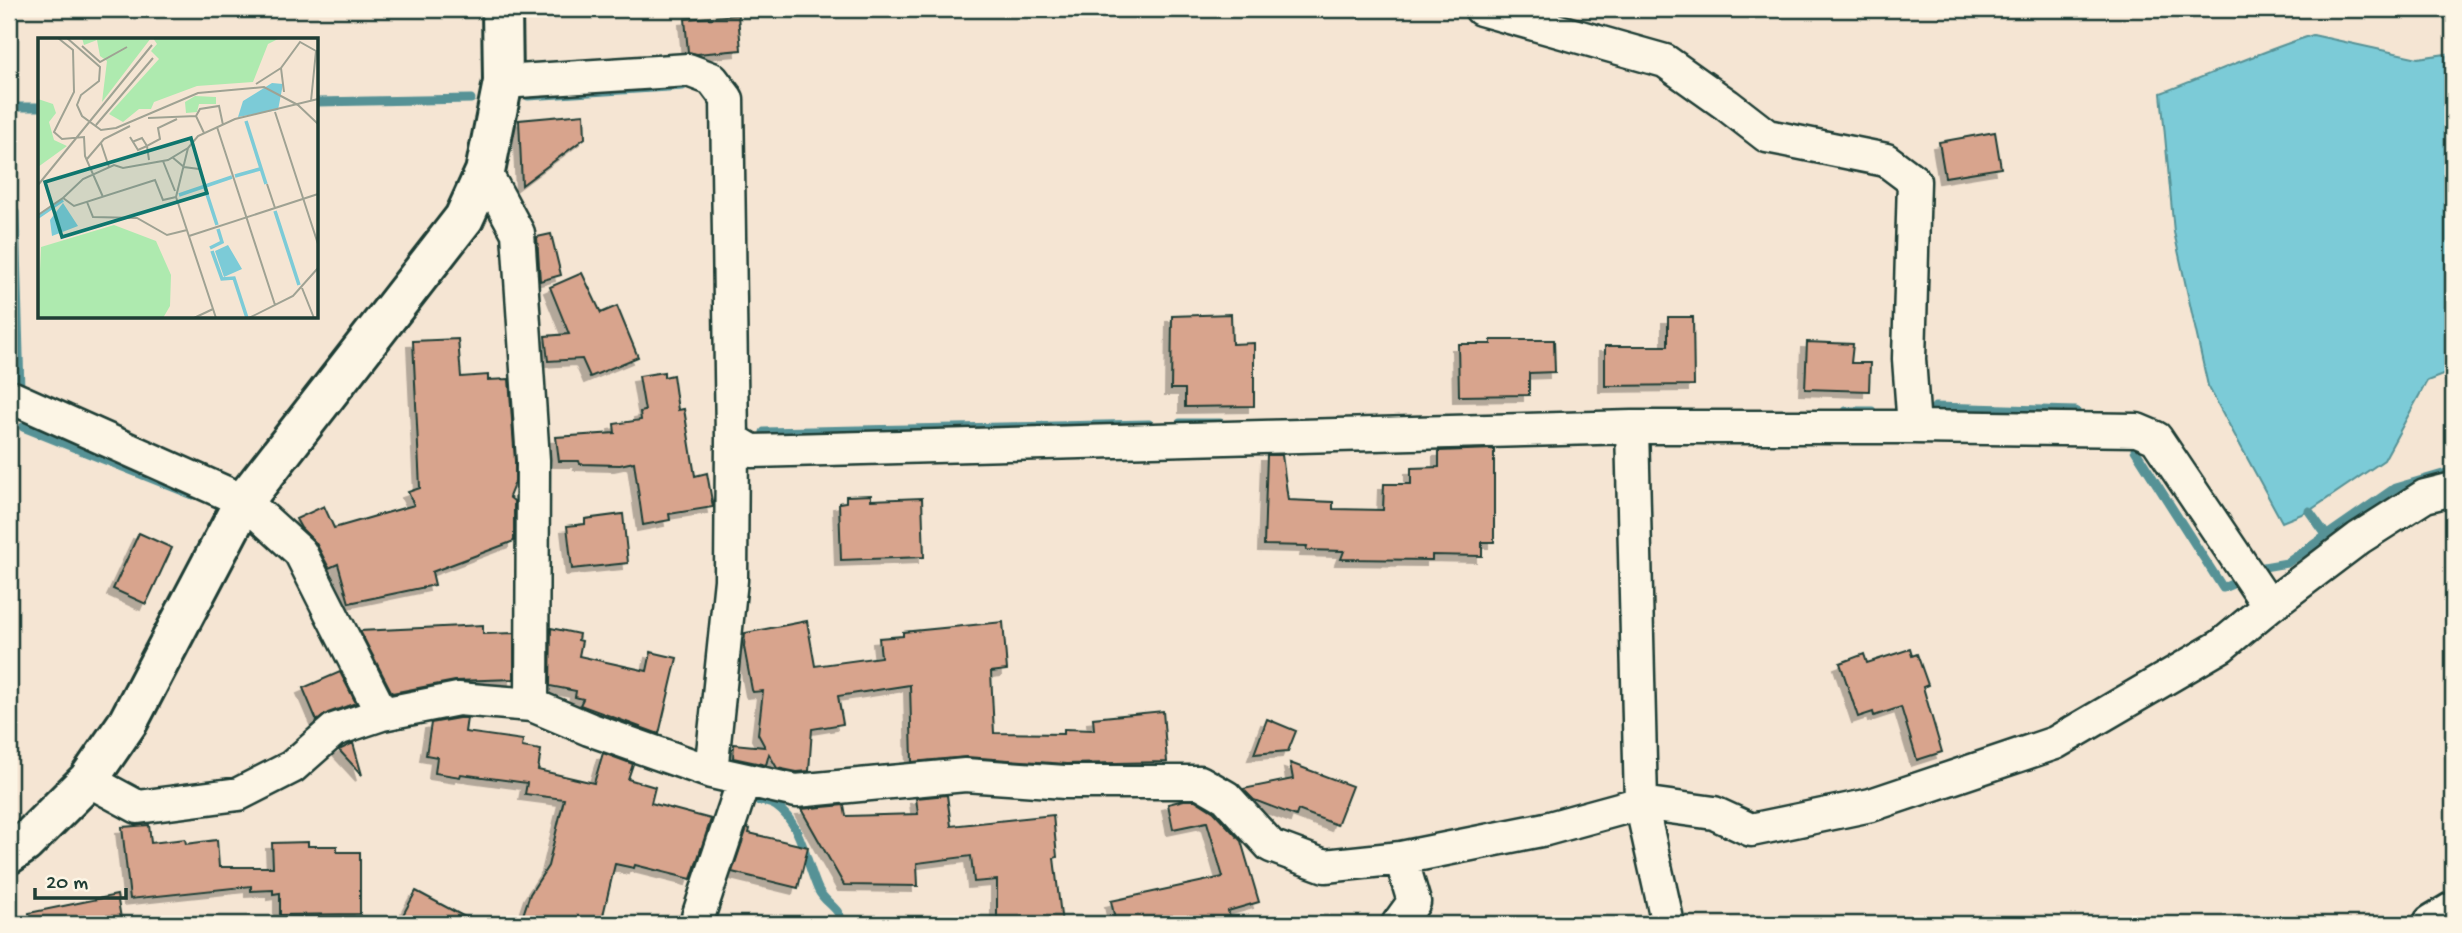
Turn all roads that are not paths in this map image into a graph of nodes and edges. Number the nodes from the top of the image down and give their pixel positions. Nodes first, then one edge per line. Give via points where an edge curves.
1 (502, 9) edge
2 (1481, 9) edge
3 (503, 82) junction
4 (485, 172) junction
5 (13, 398) dead end
6 (1632, 427) junction
7 (1914, 427) junction
8 (732, 439) junction
9 (2453, 489) edge
10 (244, 500) junction
11 (2269, 606) junction
12 (532, 705) junction
13 (382, 714) junction
14 (711, 772) junction
15 (88, 780) junction
16 (744, 780) junction
17 (1641, 803) junction
18 (9, 854) edge
19 (1401, 858) junction
20 (2453, 912) edge
21 (699, 924) edge
22 (1398, 924) edge
23 (1668, 924) edge
24 (2433, 924) edge

1 - 3 main road
2 - 7 street via 1665,61 1767,136 1886,160 1914,181 1909,359
3 - 4 main road
3 - 8 street via 688,70 712,79 727,99
4 - 10 main road via 464,218
4 - 12 street via 518,233 533,460
5 - 10 street
6 - 7 street
6 - 8 street via 752,451
6 - 17 street
7 - 11 street via 2137,430 2156,438
8 - 14 street via 731,580
9 - 11 street via 2424,496
10 - 13 street via 300,552
10 - 15 main road via 128,722
11 - 17 street via 2221,646 2055,743 1871,805 1751,830 1714,813
12 - 13 street via 458,699
12 - 14 street
13 - 15 street via 334,730 292,766 239,793 138,807
14 - 16 street
15 - 18 main road
16 - 19 street via 796,791 965,775 1066,782 1200,782 1226,797 1271,846 1325,866
16 - 21 street
17 - 19 street via 1546,829
17 - 23 street
19 - 22 street via 1414,902
20 - 24 main road

